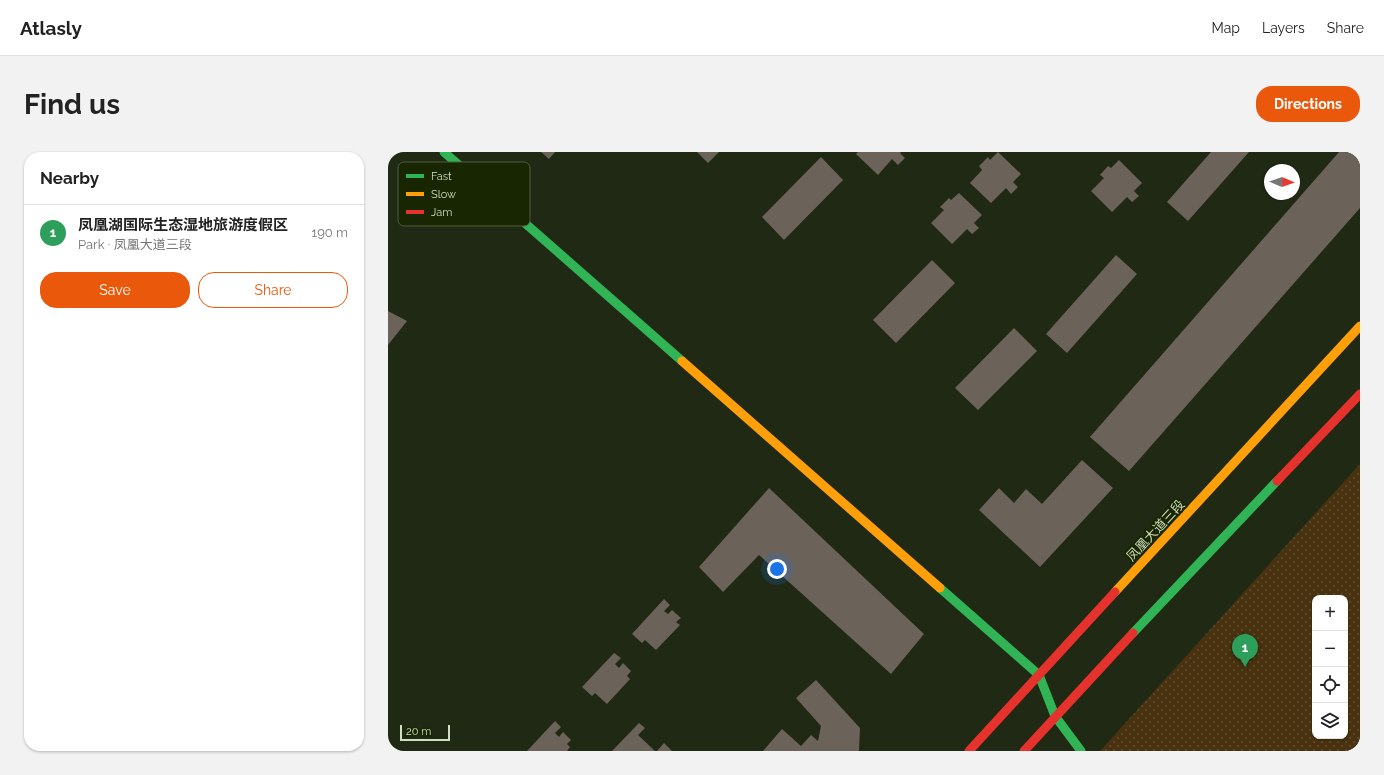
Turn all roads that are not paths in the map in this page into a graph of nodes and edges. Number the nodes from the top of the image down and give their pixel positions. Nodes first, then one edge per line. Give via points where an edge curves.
1 (444, 152) edge
2 (455, 162) edge
3 (528, 226) edge
4 (1360, 326) edge
5 (1360, 394) edge
6 (1039, 675) junction
7 (1054, 716) junction
8 (969, 751) edge
9 (1024, 751) edge
10 (1081, 751) edge

1 - 2 main road
3 - 6 main road
4 - 6 main road, 凤凰大道三段
5 - 7 main road
6 - 7 main road
6 - 8 main road, 凤凰大道三段
7 - 9 main road
7 - 10 main road

